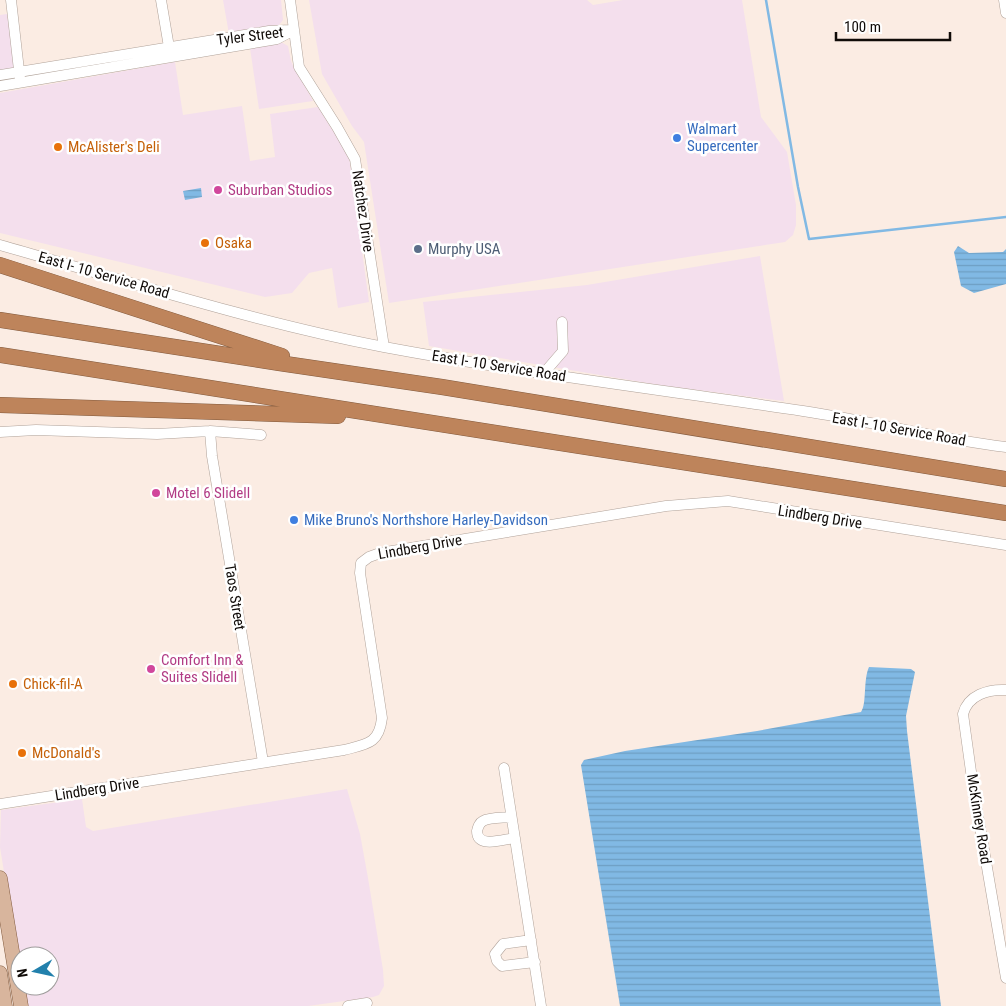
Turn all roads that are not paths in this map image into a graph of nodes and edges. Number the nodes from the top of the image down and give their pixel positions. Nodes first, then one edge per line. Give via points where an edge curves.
1 (11, 0) edge
2 (161, 0) edge
3 (290, 0) edge
4 (1004, 0) edge
5 (1006, 13) edge
6 (294, 30) junction
7 (170, 52) junction
8 (19, 72) junction
9 (0, 75) edge
10 (20, 83) junction
11 (0, 86) edge
12 (0, 245) edge
13 (0, 265) edge
14 (0, 320) edge
15 (562, 322) dead end
16 (384, 347) junction
17 (0, 355) edge
18 (322, 369) junction
19 (544, 373) junction
20 (0, 405) edge
21 (400, 418) junction
22 (210, 431) junction
23 (0, 432) edge
24 (261, 435) dead end
25 (1006, 447) edge
26 (1006, 478) edge
27 (1006, 512) edge
28 (1006, 545) edge
29 (1006, 690) edge
30 (263, 762) junction
31 (504, 768) dead end
32 (0, 804) edge
33 (511, 816) junction
34 (515, 838) junction
35 (0, 878) edge
36 (530, 940) junction
37 (535, 962) junction
38 (0, 973) edge
39 (1006, 978) edge
40 (367, 1004) dead end
41 (5, 1006) edge
42 (21, 1006) edge
43 (348, 1006) edge
44 (541, 1006) edge

1 - 8 street
2 - 7 street
3 - 6 street, Natchez Drive
4 - 5 street
6 - 7 street, Tyler Street via 278,39
6 - 16 street, Natchez Drive via 299,67 355,159
7 - 8 street, Tyler Street
7 - 10 street, Tyler Street
8 - 9 street, Tyler Street
8 - 10 street
10 - 11 street, Tyler Street
12 - 16 street, East I- 10 Service Road via 230,311
13 - 18 highway
14 - 18 highway
15 - 19 street via 562,351
16 - 19 street, East I- 10 Service Road
17 - 21 highway
18 - 26 highway
19 - 25 street, East I- 10 Service Road via 806,412
20 - 21 highway
21 - 27 highway
22 - 23 street via 157,434
22 - 24 street
22 - 30 street, Taos Street
28 - 30 street, Lindberg Drive via 728,502 666,506 380,553 361,563 360,573 382,718 375,739 366,744
29 - 39 street, McKinney Road via 987,692 971,699 963,714
30 - 32 street, Lindberg Drive
31 - 33 street
33 - 34 street
33 - 34 street via 483,821 477,834 488,842
34 - 36 street
35 - 42 main road
36 - 37 street
36 - 37 street via 503,944 495,954 502,966
37 - 44 street
38 - 41 main road
40 - 43 street

